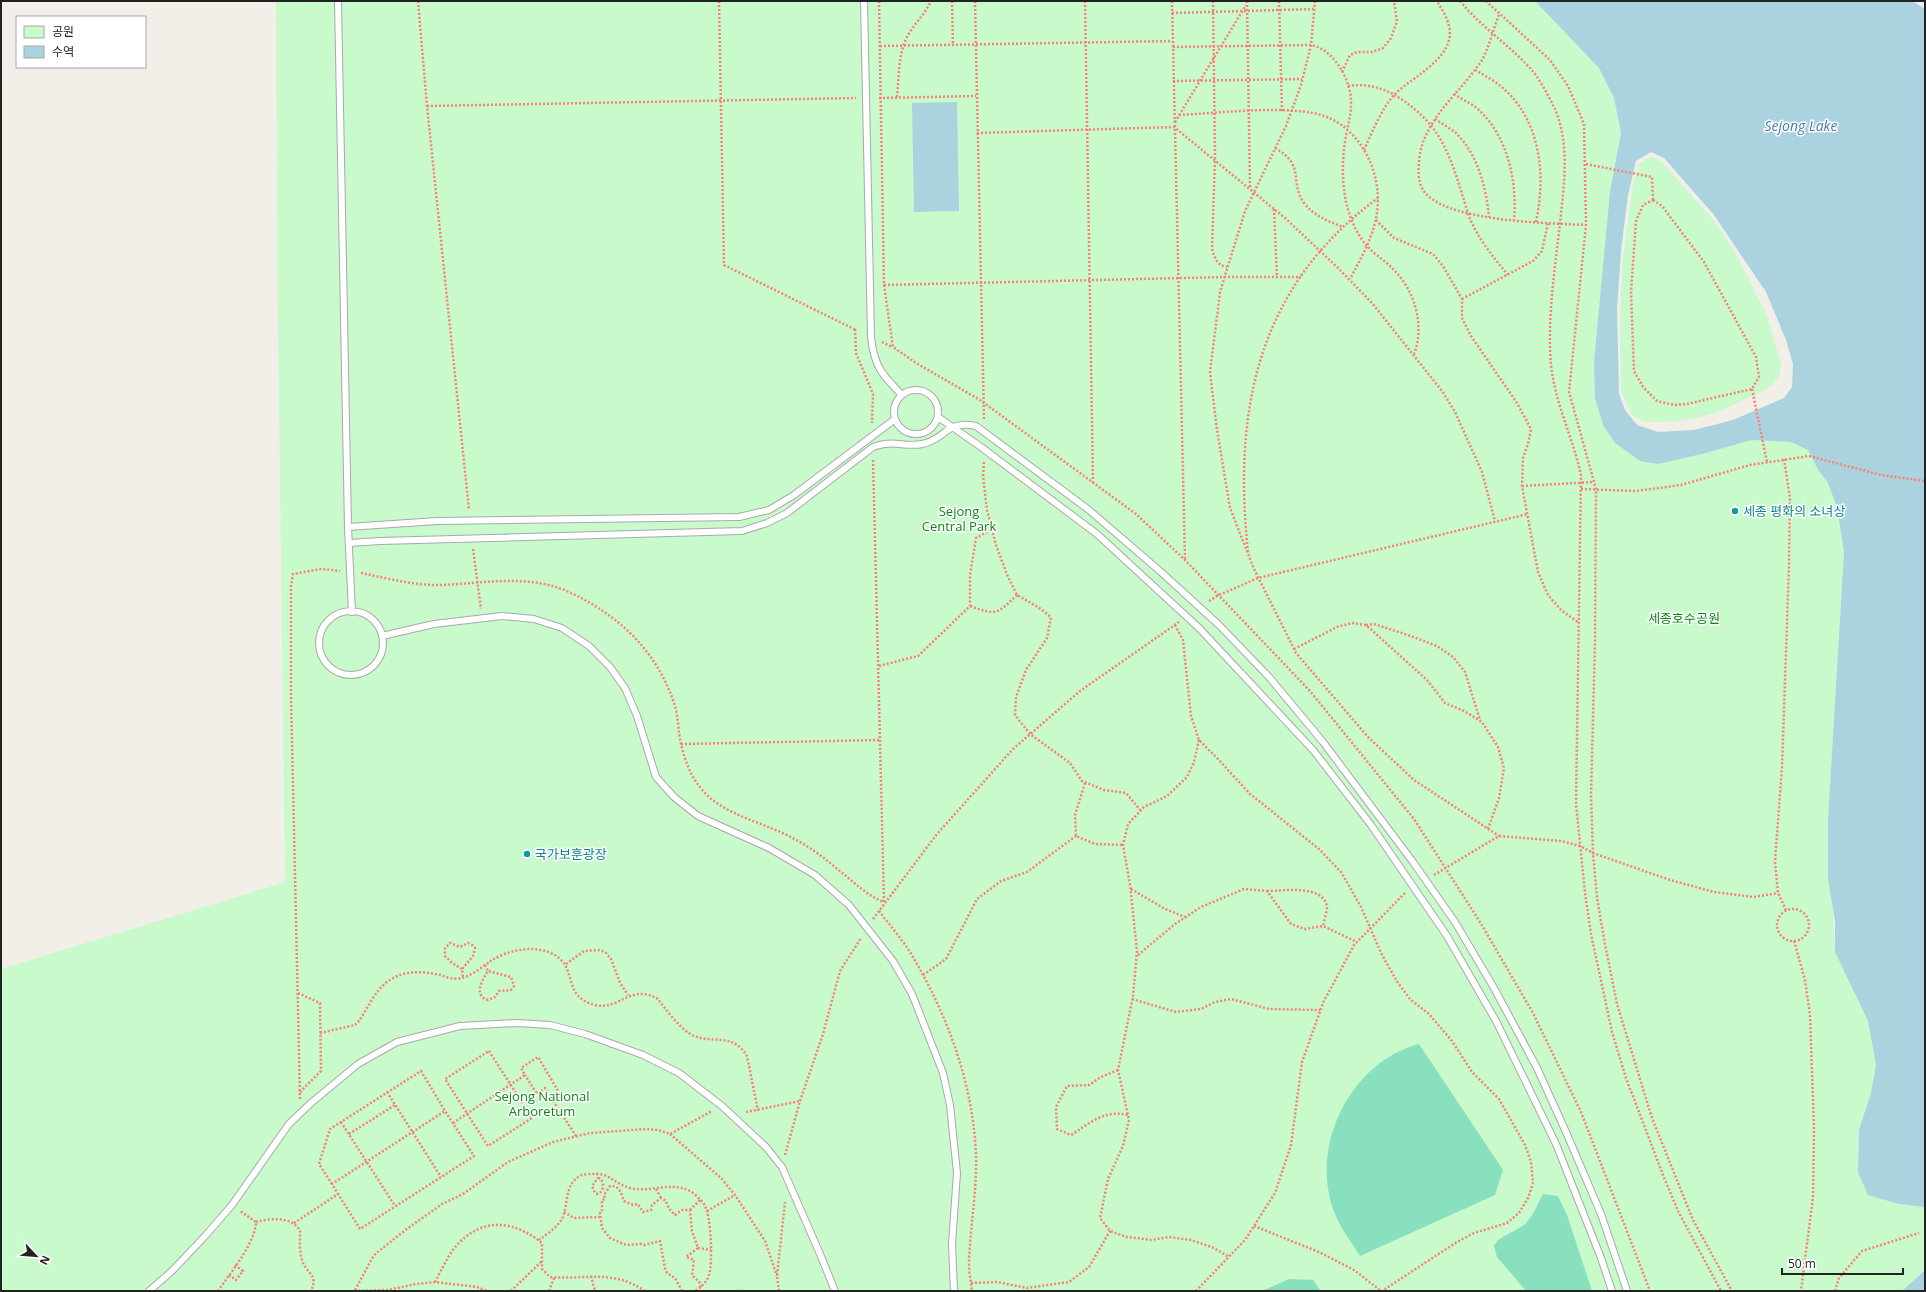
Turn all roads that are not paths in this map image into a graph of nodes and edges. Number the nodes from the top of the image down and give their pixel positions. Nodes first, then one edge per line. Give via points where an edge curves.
1 (338, 1) edge
2 (864, 1) edge
3 (902, 395) junction
4 (938, 417) junction
5 (895, 418) junction
6 (951, 427) junction
7 (348, 527) junction
8 (350, 543) junction
9 (352, 612) junction
10 (382, 636) junction
11 (148, 1291) edge
12 (834, 1291) edge
13 (954, 1291) edge
14 (1612, 1291) edge
15 (1627, 1291) edge

1 - 7 lane
2 - 3 lane via 871,337 873,354 883,376
3 - 4 lane via 913,390 928,392 937,404
3 - 5 lane via 895,403
4 - 5 lane via 930,429 918,434 904,430
4 - 6 lane
5 - 7 lane via 794,495 769,510 739,518 470,521
6 - 8 lane via 938,438 923,444 905,446 886,443 873,447 787,513 742,531
6 - 14 lane via 1097,534 1187,617 1313,750 1371,825 1447,936 1496,1021 1556,1144
6 - 15 lane via 964,424 976,426 1089,510 1200,608 1269,677 1318,736 1456,922 1537,1068 1601,1214
7 - 8 lane
8 - 9 lane
9 - 10 lane via 365,614 373,620
9 - 10 lane via 335,615 322,630 320,650 330,668 340,674 362,674 378,660 382,650
10 - 13 lane via 434,624 502,616 534,619 562,628 589,646 625,688 637,716 656,777 674,797 698,816 769,848 815,875 849,905 893,961 912,994 943,1073 950,1105 957,1173 952,1244
11 - 12 lane via 172,1271 206,1235 289,1124 358,1064 397,1042 460,1026 517,1023 550,1025 585,1034 643,1055 678,1072 722,1106 766,1147 782,1167

